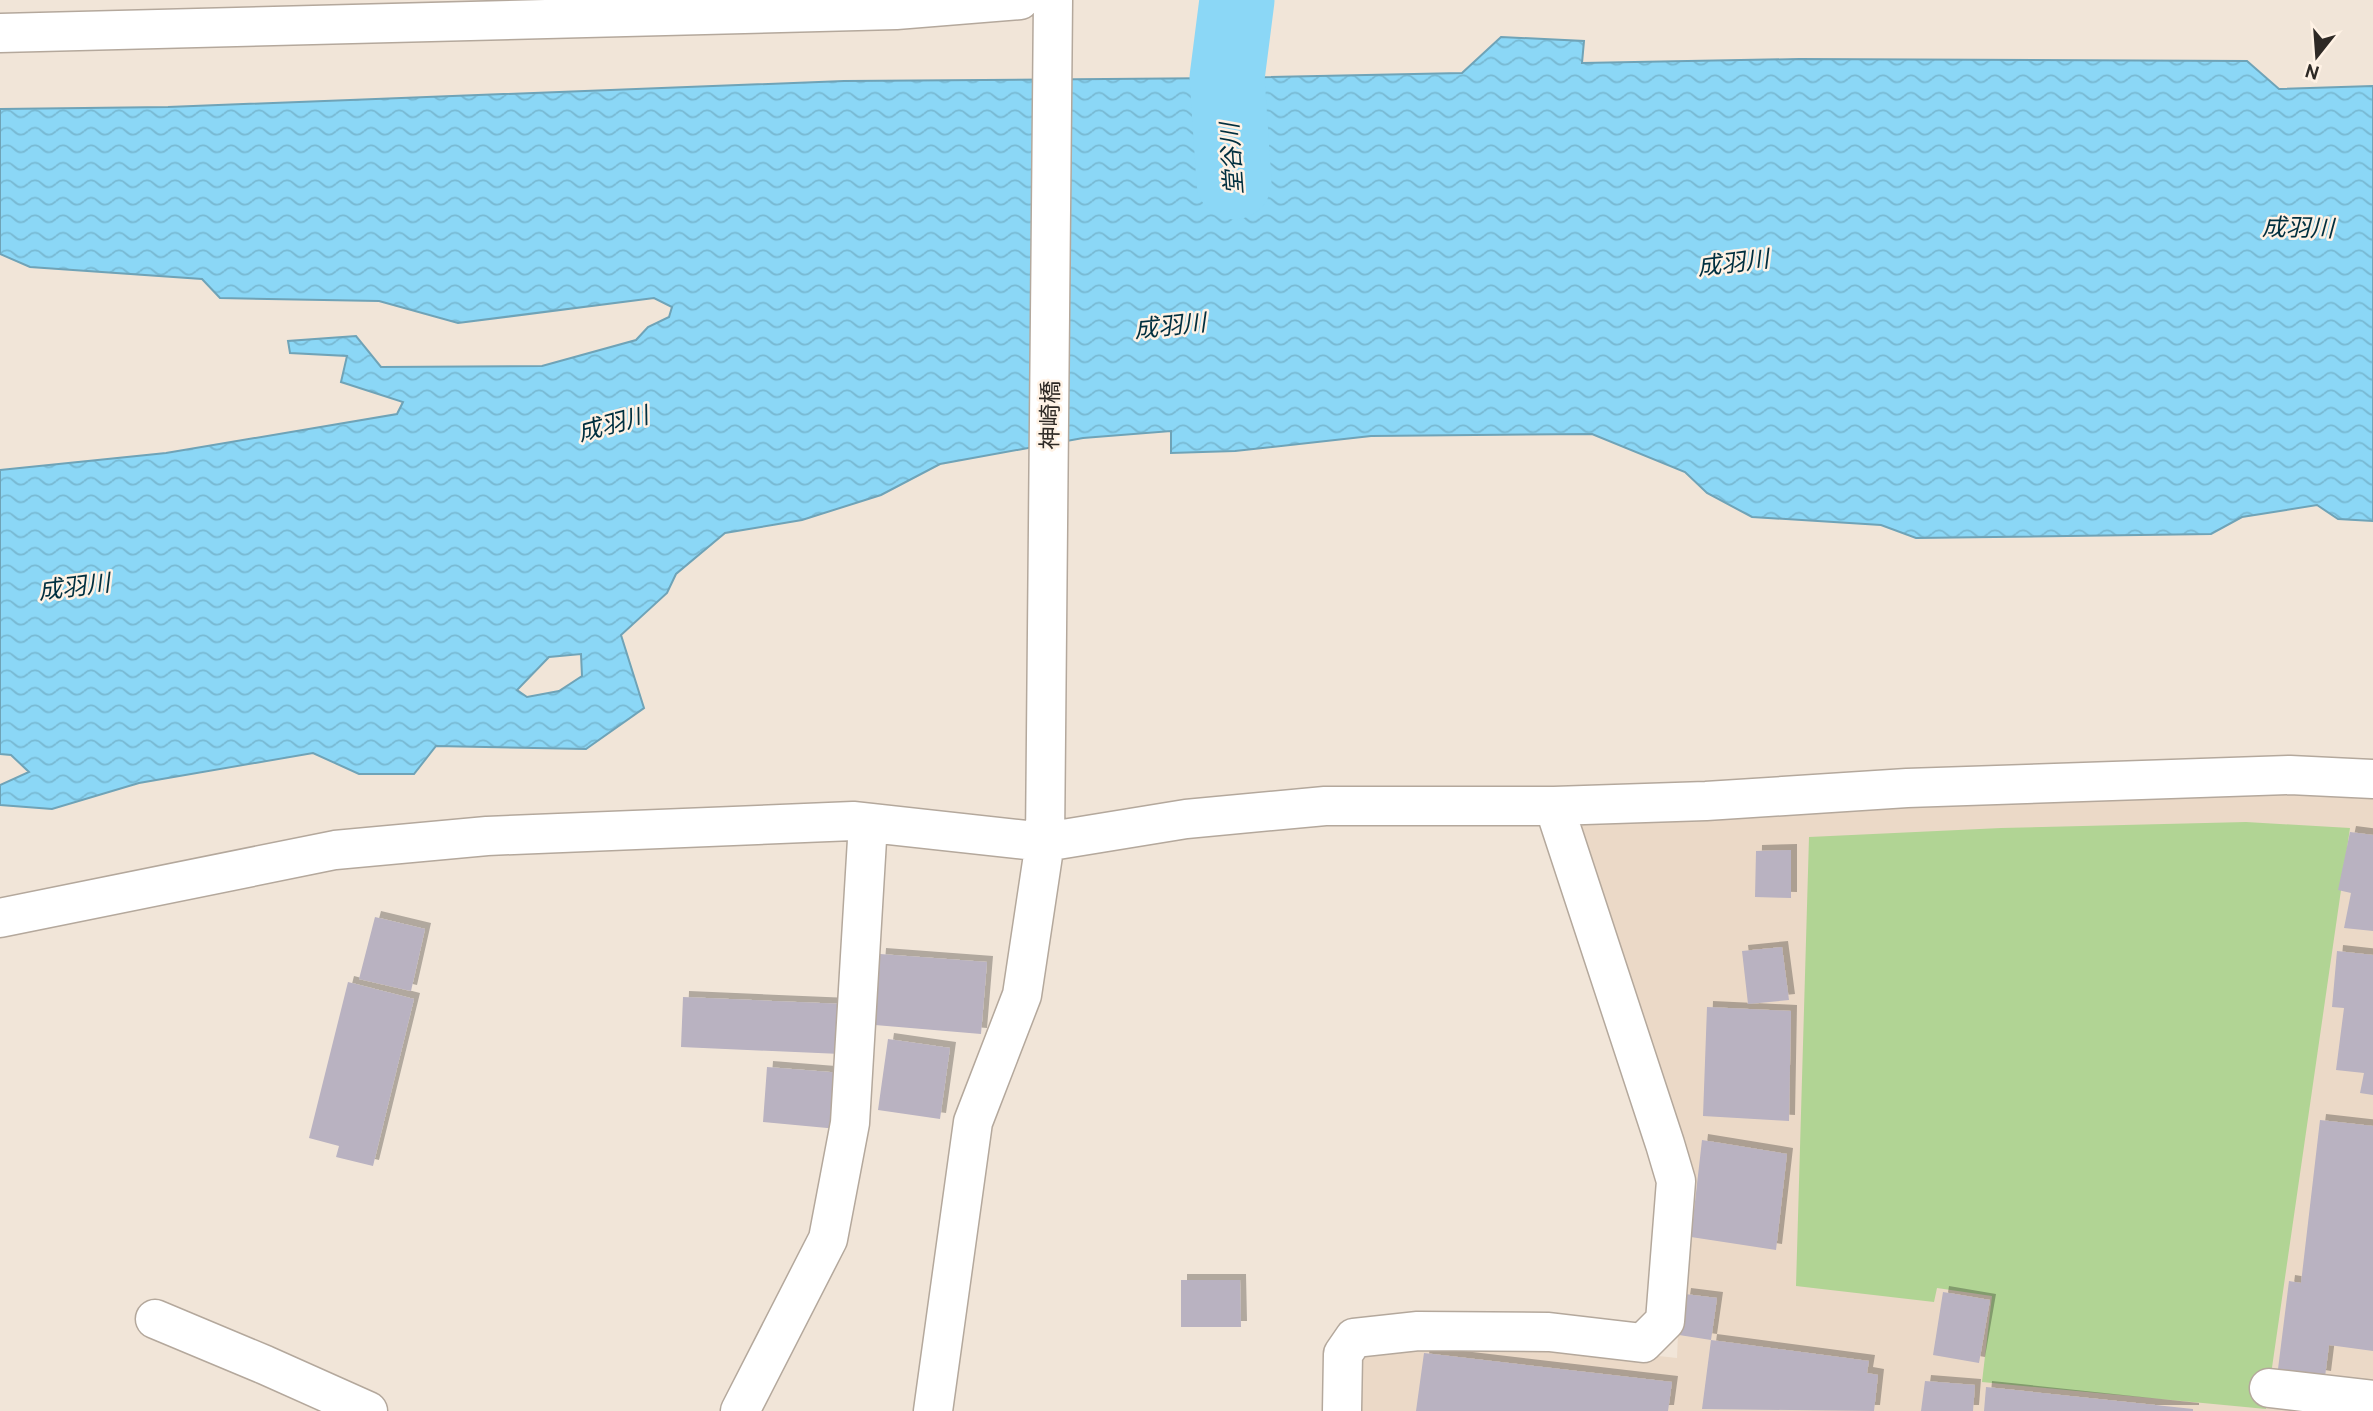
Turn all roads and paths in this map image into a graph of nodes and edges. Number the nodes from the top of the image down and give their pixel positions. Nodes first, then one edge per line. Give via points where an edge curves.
1 (1020, 0) edge
2 (1053, 15) edge
3 (0, 33) edge
4 (2373, 779) edge
5 (1554, 806) junction
6 (868, 823) junction
7 (1045, 842) junction
8 (0, 918) edge
9 (155, 1320) dead end
10 (2269, 1388) dead end
11 (2373, 1399) edge
12 (2333, 1403) edge
13 (368, 1411) edge
14 (740, 1411) edge
15 (933, 1411) edge
16 (1342, 1411) edge

1 - 3 street via 896,10
2 - 7 street, 神崎橋
4 - 5 street via 2290,775
5 - 7 street via 1325,806 1185,819
5 - 16 street via 1676,1181 1665,1321 1643,1343 1549,1332 1418,1331 1354,1338 1343,1354
6 - 7 street
6 - 8 street via 487,836 335,850
6 - 14 street via 850,1123 828,1239
7 - 15 street, 神崎橋 via 1022,995 973,1122
9 - 13 street
10 - 12 street
11 - 12 street

